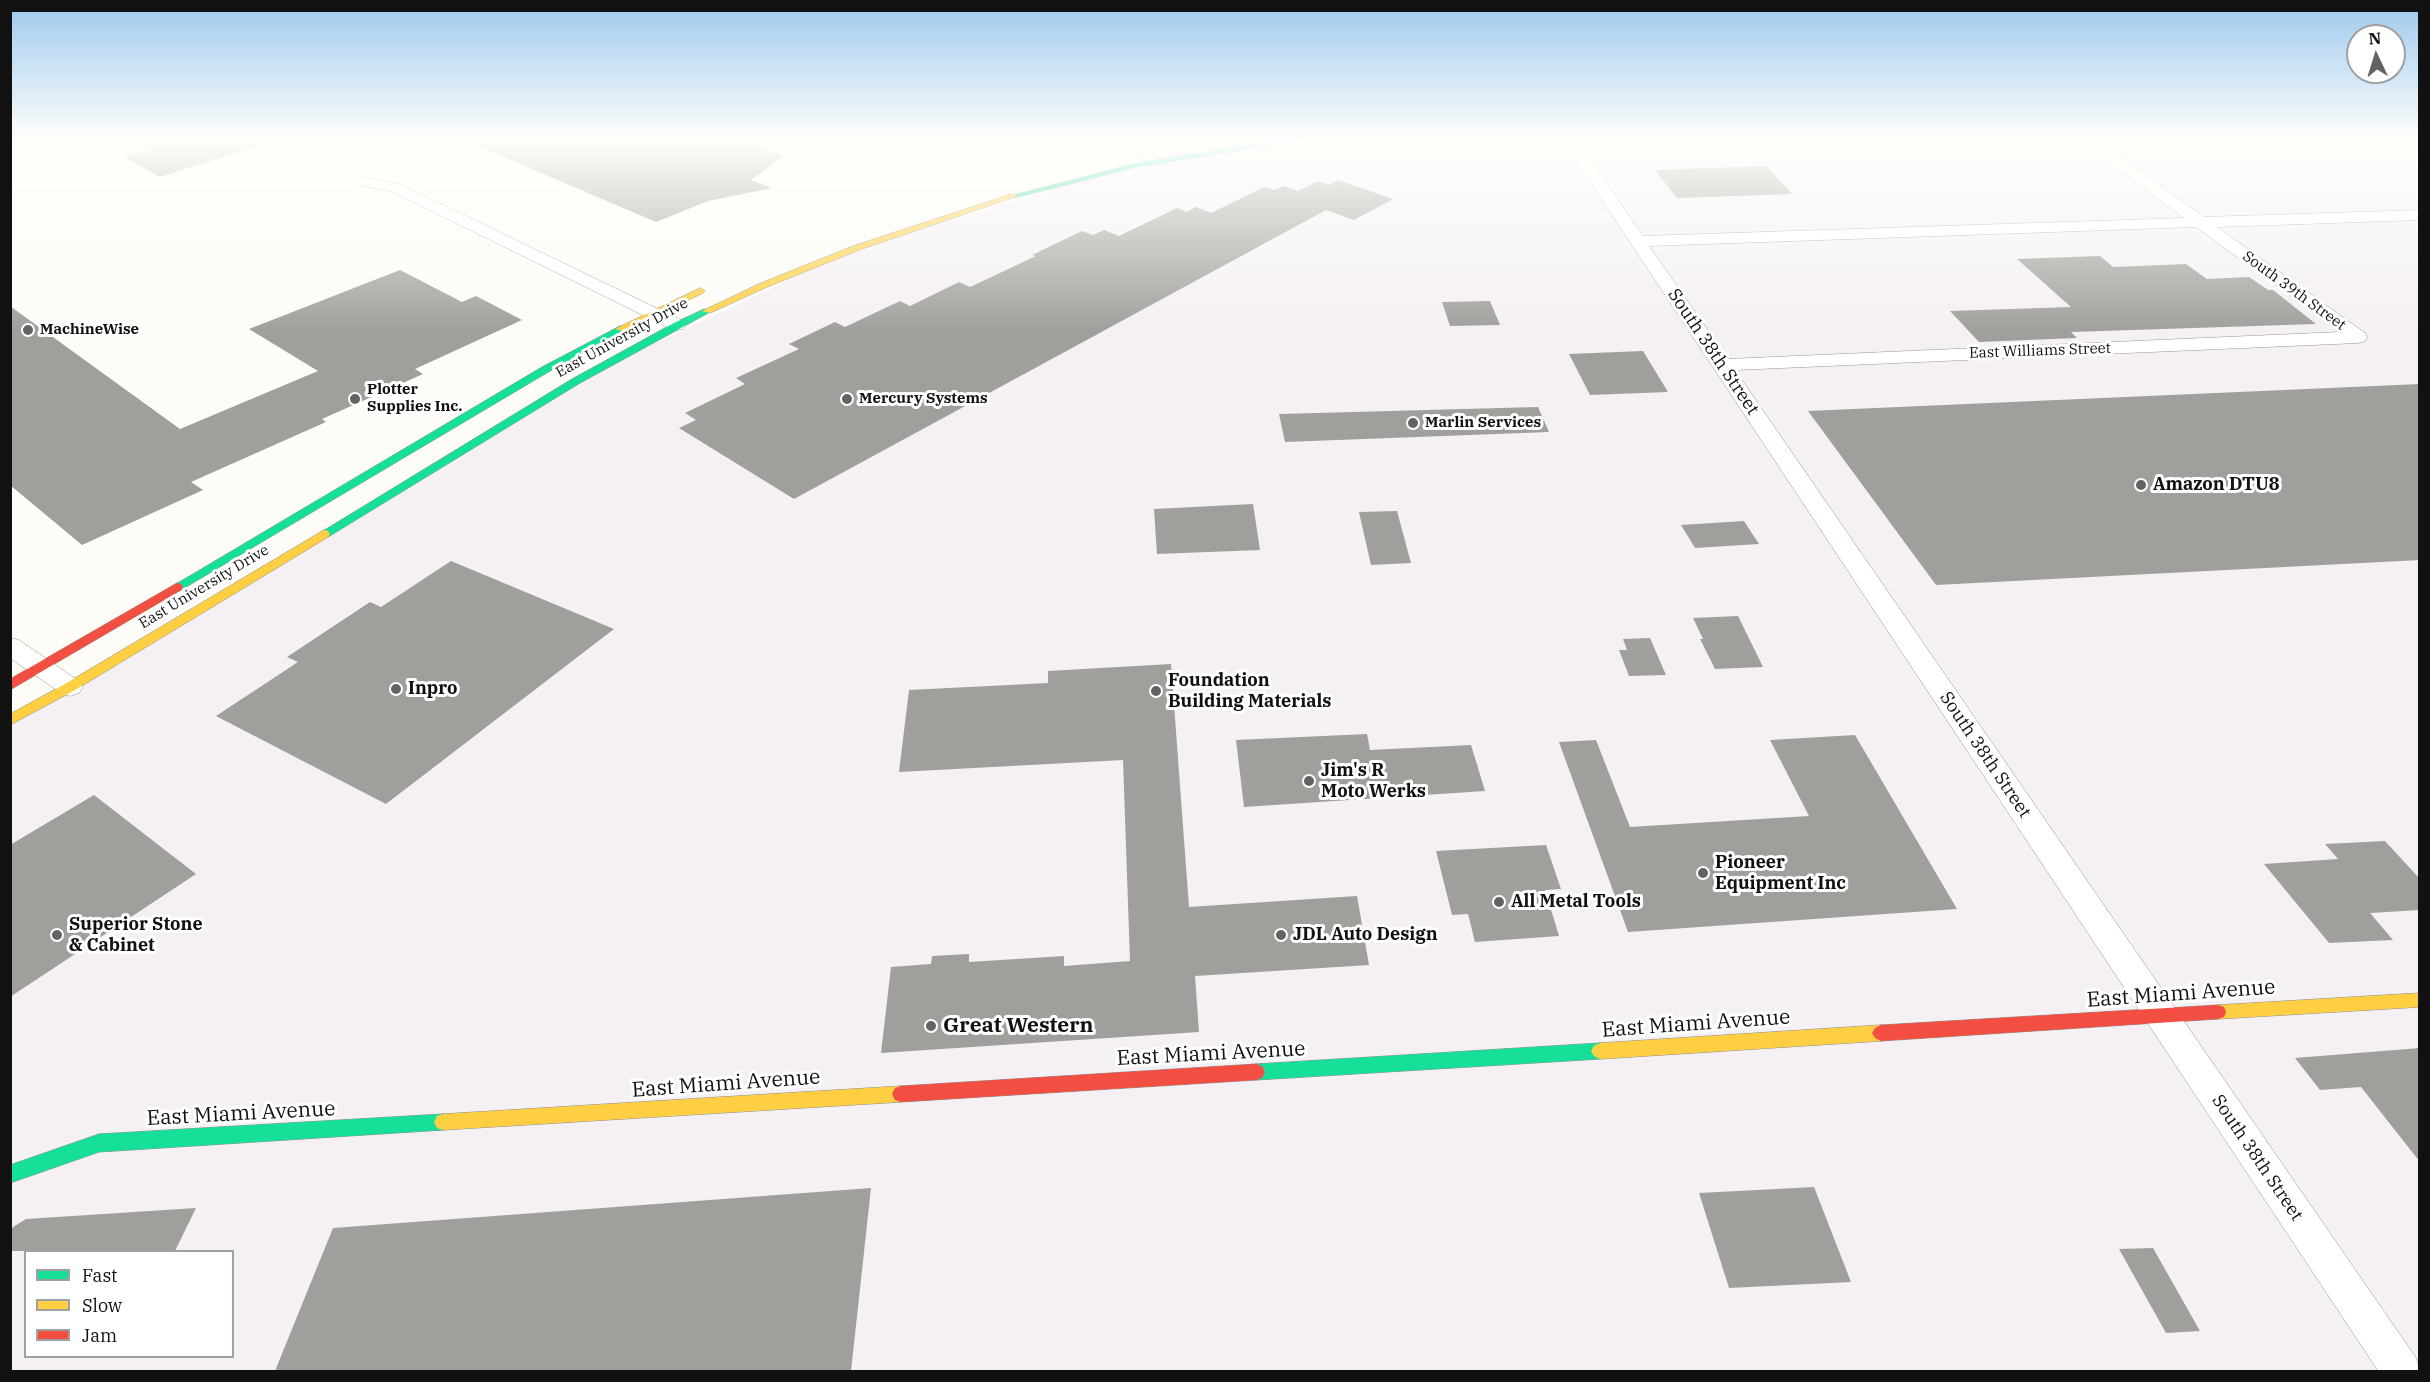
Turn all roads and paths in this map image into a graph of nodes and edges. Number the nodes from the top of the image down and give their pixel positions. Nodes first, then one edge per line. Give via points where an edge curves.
1 (426, 202) edge
2 (991, 202) edge
3 (1611, 202) edge
4 (2173, 202) edge
5 (2420, 215) edge
6 (2199, 221) junction
7 (1636, 241) junction
8 (714, 285) dead end
9 (651, 313) junction
10 (677, 326) junction
11 (2358, 338) joint
12 (1722, 365) junction
13 (10, 646) edge
14 (44, 667) junction
15 (10, 685) edge
16 (70, 687) junction
17 (10, 720) edge
18 (2420, 1000) edge
19 (2161, 1016) junction
20 (10, 1174) edge
21 (2402, 1371) edge

1 - 9 street
2 - 10 main road, East University Drive via 856,248
3 - 7 street, South 38th Street
4 - 6 street, South 39th Street
5 - 6 street
6 - 7 street
6 - 11 street, South 39th Street
7 - 12 street, South 38th Street
8 - 9 main road, East University Drive
9 - 10 street
9 - 14 main road, East University Drive via 546,369
10 - 16 main road, East University Drive via 576,381
11 - 12 street, East Williams Street
12 - 19 street, South 38th Street
13 - 14 street
14 - 15 main road, East University Drive
14 - 16 street
16 - 17 main road, East University Drive
18 - 19 main road, East Miami Avenue
19 - 20 main road, East Miami Avenue via 99,1143
19 - 21 street, South 38th Street

